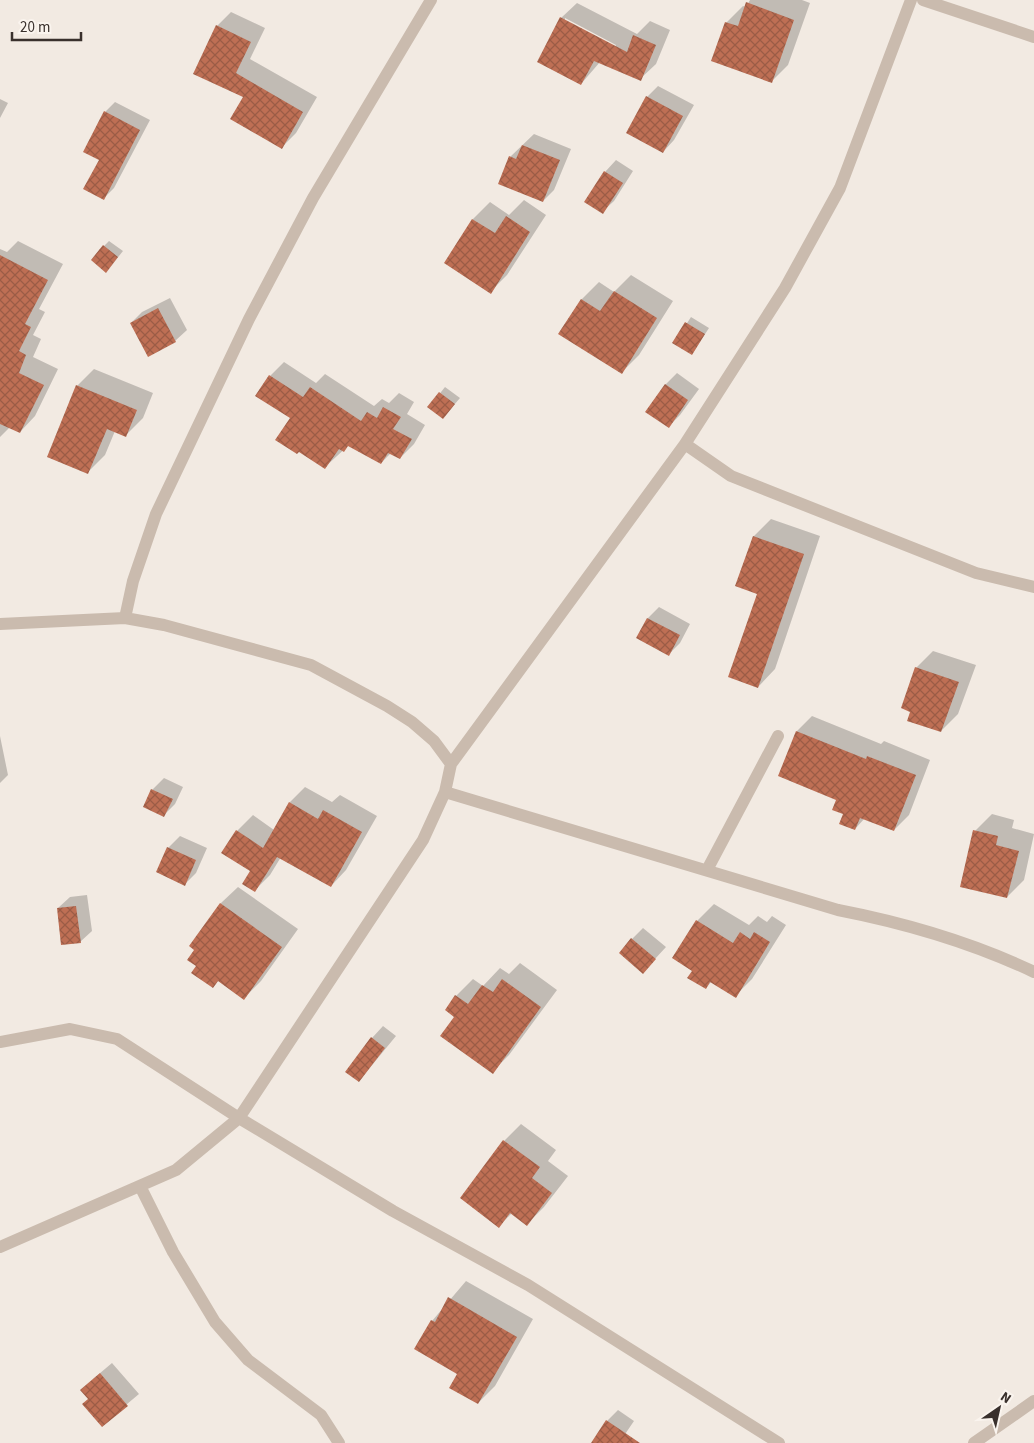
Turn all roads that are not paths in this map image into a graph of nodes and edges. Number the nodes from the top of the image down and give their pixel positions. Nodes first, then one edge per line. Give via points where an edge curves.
1 (430, 0) edge
2 (911, 0) edge
3 (923, 0) edge
4 (1034, 37) edge
5 (685, 444) junction
6 (1034, 587) edge
7 (125, 618) junction
8 (0, 624) edge
9 (778, 736) dead end
10 (451, 764) junction
11 (445, 792) junction
12 (707, 870) junction
13 (1034, 972) edge
14 (0, 1042) edge
15 (239, 1118) junction
16 (140, 1186) junction
17 (0, 1247) edge
18 (1034, 1401) edge
19 (339, 1443) edge
20 (779, 1443) edge
21 (974, 1443) edge

1 - 7 street via 313,198 249,319 156,514 133,581
2 - 5 street via 840,188 786,288
3 - 4 street
5 - 6 street via 731,476 976,573
5 - 10 street
7 - 8 street
7 - 10 street via 164,625 311,665 412,722 434,741
9 - 12 street
10 - 11 street
11 - 12 street
11 - 15 street via 423,840
12 - 13 street via 838,910 889,920 1011,961
14 - 15 street via 70,1029 117,1039
15 - 16 street via 176,1170
15 - 20 street via 393,1211 528,1285
16 - 17 street
16 - 19 street via 173,1252 215,1322 248,1360 321,1415
18 - 21 street

